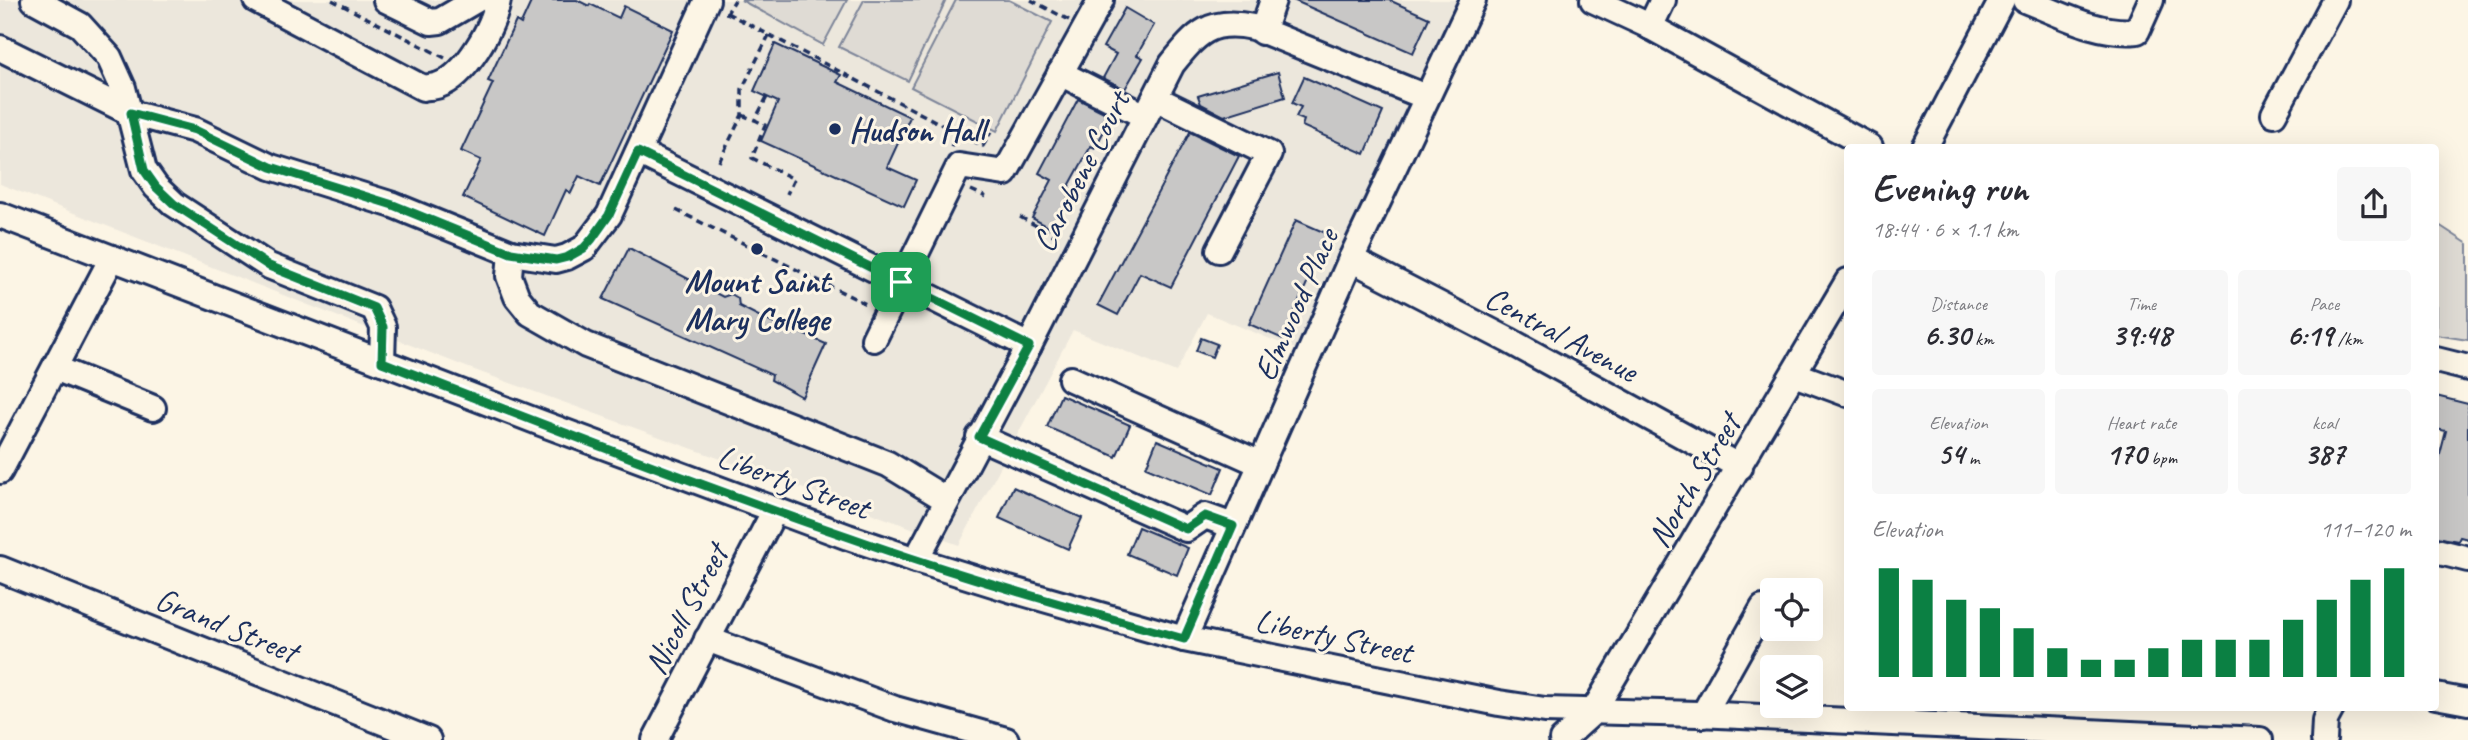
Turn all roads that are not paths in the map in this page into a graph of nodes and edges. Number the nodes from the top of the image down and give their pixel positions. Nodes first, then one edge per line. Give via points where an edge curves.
1 (34, 0) edge
2 (256, 0) edge
3 (386, 0) edge
4 (477, 0) edge
5 (498, 0) edge
6 (1101, 0) edge
7 (1273, 0) edge
8 (1473, 0) edge
9 (1593, 0) edge
10 (1663, 0) edge
11 (2002, 0) edge
12 (2025, 0) edge
13 (2151, 0) edge
14 (2335, 0) edge
15 (717, 7) edge
16 (1650, 27) junction
17 (1262, 32) junction
18 (0, 48) edge
19 (1060, 73) junction
20 (1426, 97) junction
21 (1150, 107) junction
22 (131, 113) junction
23 (2274, 114) dead end
24 (1864, 144) edge
25 (1927, 144) edge
26 (638, 152) junction
27 (0, 215) edge
28 (1219, 250) dead end
29 (511, 253) junction
30 (112, 258) junction
31 (1351, 260) junction
32 (901, 282) junction
33 (1844, 288) edge
34 (874, 339) dead end
35 (1029, 346) junction
36 (2439, 361) edge
37 (382, 362) junction
38 (55, 368) junction
39 (2468, 368) edge
40 (1794, 374) junction
41 (1071, 379) dead end
42 (1844, 393) edge
43 (153, 408) dead end
44 (979, 437) junction
45 (1261, 464) junction
46 (1740, 467) junction
47 (0, 471) edge
48 (947, 500) junction
49 (775, 510) junction
50 (1233, 526) junction
51 (2439, 552) edge
52 (2468, 559) edge
53 (916, 560) junction
54 (0, 569) edge
55 (1760, 613) edge
56 (707, 639) junction
57 (1184, 639) junction
58 (2439, 697) edge
59 (2468, 702) edge
60 (2330, 711) edge
61 (1593, 712) junction
62 (1703, 715) junction
63 (2027, 735) edge
64 (428, 740) edge
65 (655, 740) edge
66 (1006, 740) edge
67 (1562, 740) edge
68 (2260, 740) edge
69 (2324, 740) edge

1 - 22 street via 80,24 109,57
2 - 5 street via 423,88 441,85 476,51
3 - 4 street via 431,22
6 - 19 street
7 - 17 street
8 - 20 street, Elmwood Place
9 - 16 street
10 - 16 street
11 - 25 street
12 - 13 street via 2098,29 2126,32 2137,31
14 - 23 street
15 - 26 street
16 - 24 street
17 - 20 street, Carobene Court
17 - 21 street, Carobene Court via 1235,24 1214,25 1193,38 1172,64
18 - 22 street
19 - 21 street
19 - 32 street via 1005,173 959,166
20 - 31 street, Elmwood Place
21 - 28 street via 1269,154
21 - 35 street, Carobene Court
22 - 29 street via 195,130 271,167 393,205
22 - 37 street via 144,170 156,187 174,204 269,266 374,308 383,327
26 - 29 street via 609,215 584,248 556,260
26 - 32 street
27 - 30 street, Liberty Street
29 - 48 street via 509,276 530,313 586,345 888,464
30 - 37 street, Liberty Street
30 - 38 street
31 - 45 street, Elmwood Place
31 - 46 street, Central Avenue
32 - 34 street
32 - 35 street
33 - 40 street, North Street
35 - 44 street, Carobene Court
36 - 39 street
37 - 49 street, Liberty Street
38 - 43 street
38 - 47 street
40 - 42 street
40 - 46 street, North Street
41 - 45 street
44 - 48 street, Carobene Court
44 - 50 street via 1186,529 1205,516
45 - 50 street, Elmwood Place
46 - 61 street, North Street
48 - 53 street, Carobene Court
49 - 53 street, Liberty Street
49 - 56 street, Nicoll Street
50 - 57 street, Elmwood Place
51 - 52 street
53 - 57 street, Liberty Street
54 - 64 street, Grand Street
55 - 62 street
56 - 65 street, Nicoll Street
56 - 66 street via 895,709
57 - 61 street, Liberty Street via 1499,703
58 - 59 street
60 - 69 street
61 - 62 street, Liberty Street
61 - 67 street, North Street
62 - 63 street, Liberty Street
63 - 68 street, Liberty Street

